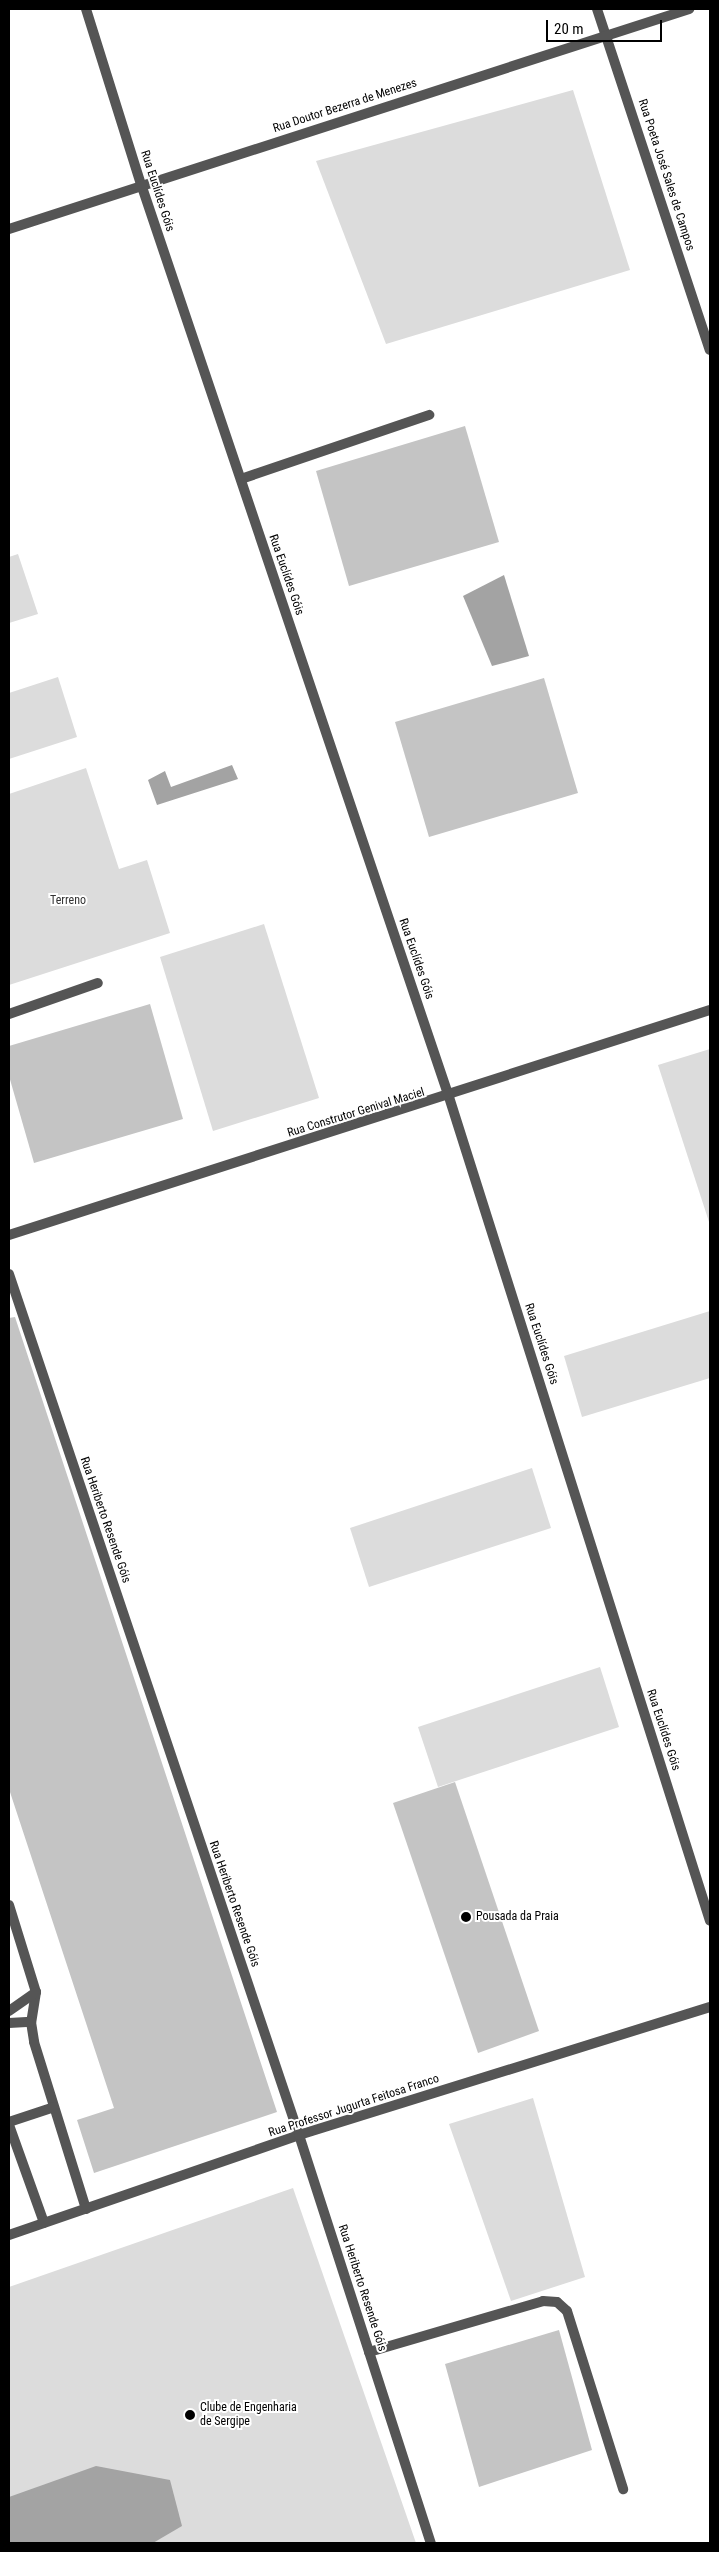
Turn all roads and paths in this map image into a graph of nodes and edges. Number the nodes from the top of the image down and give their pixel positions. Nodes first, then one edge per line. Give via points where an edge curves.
1 (86, 9) edge
2 (597, 9) edge
3 (689, 9) edge
4 (606, 36) junction
5 (141, 184) junction
6 (9, 228) edge
7 (710, 350) edge
8 (429, 415) dead end
9 (241, 479) junction
10 (98, 984) dead end
11 (710, 1010) edge
12 (9, 1014) edge
13 (449, 1097) junction
14 (9, 1236) edge
15 (9, 1274) edge
16 (9, 1905) edge
17 (710, 1920) edge
18 (36, 1992) junction
19 (710, 2008) edge
20 (9, 2012) edge
21 (32, 2022) junction
22 (9, 2023) edge
23 (54, 2107) junction
24 (9, 2124) edge
25 (299, 2135) junction
26 (86, 2209) junction
27 (44, 2223) junction
28 (9, 2235) edge
29 (369, 2352) junction
30 (623, 2489) dead end
31 (431, 2543) edge

1 - 5 street, Rua Euclídes Góis
2 - 4 street, Rua Poeta José Sales de Campos
3 - 4 street, Rua Doutor Bezerra de Menezes
4 - 5 street, Rua Doutor Bezerra de Menezes
4 - 7 street, Rua Poeta José Sales de Campos
5 - 6 street, Rua Doutor Bezerra de Menezes
5 - 9 street, Rua Euclídes Góis
8 - 9 street
9 - 13 street, Rua Euclídes Góis
10 - 12 street
11 - 13 street, Rua Construtor Genival Maciel
13 - 14 street, Rua Construtor Genival Maciel
13 - 17 street, Rua Euclídes Góis
15 - 25 street, Rua Heriberto Resende Góis
16 - 18 street
18 - 20 street
18 - 21 street
19 - 25 street, Rua Professor Jugurta Feitosa Franco
21 - 22 street
21 - 23 street
23 - 24 street
23 - 26 street
24 - 27 street
25 - 26 street, Rua Professor Jugurta Feitosa Franco
25 - 29 street, Rua Heriberto Resende Góis
26 - 27 street, Rua Professor Jugurta Feitosa Franco
27 - 28 street, Rua Professor Jugurta Feitosa Franco
29 - 30 street via 543,2301 557,2302 567,2311
29 - 31 street, Rua Heriberto Resende Góis

